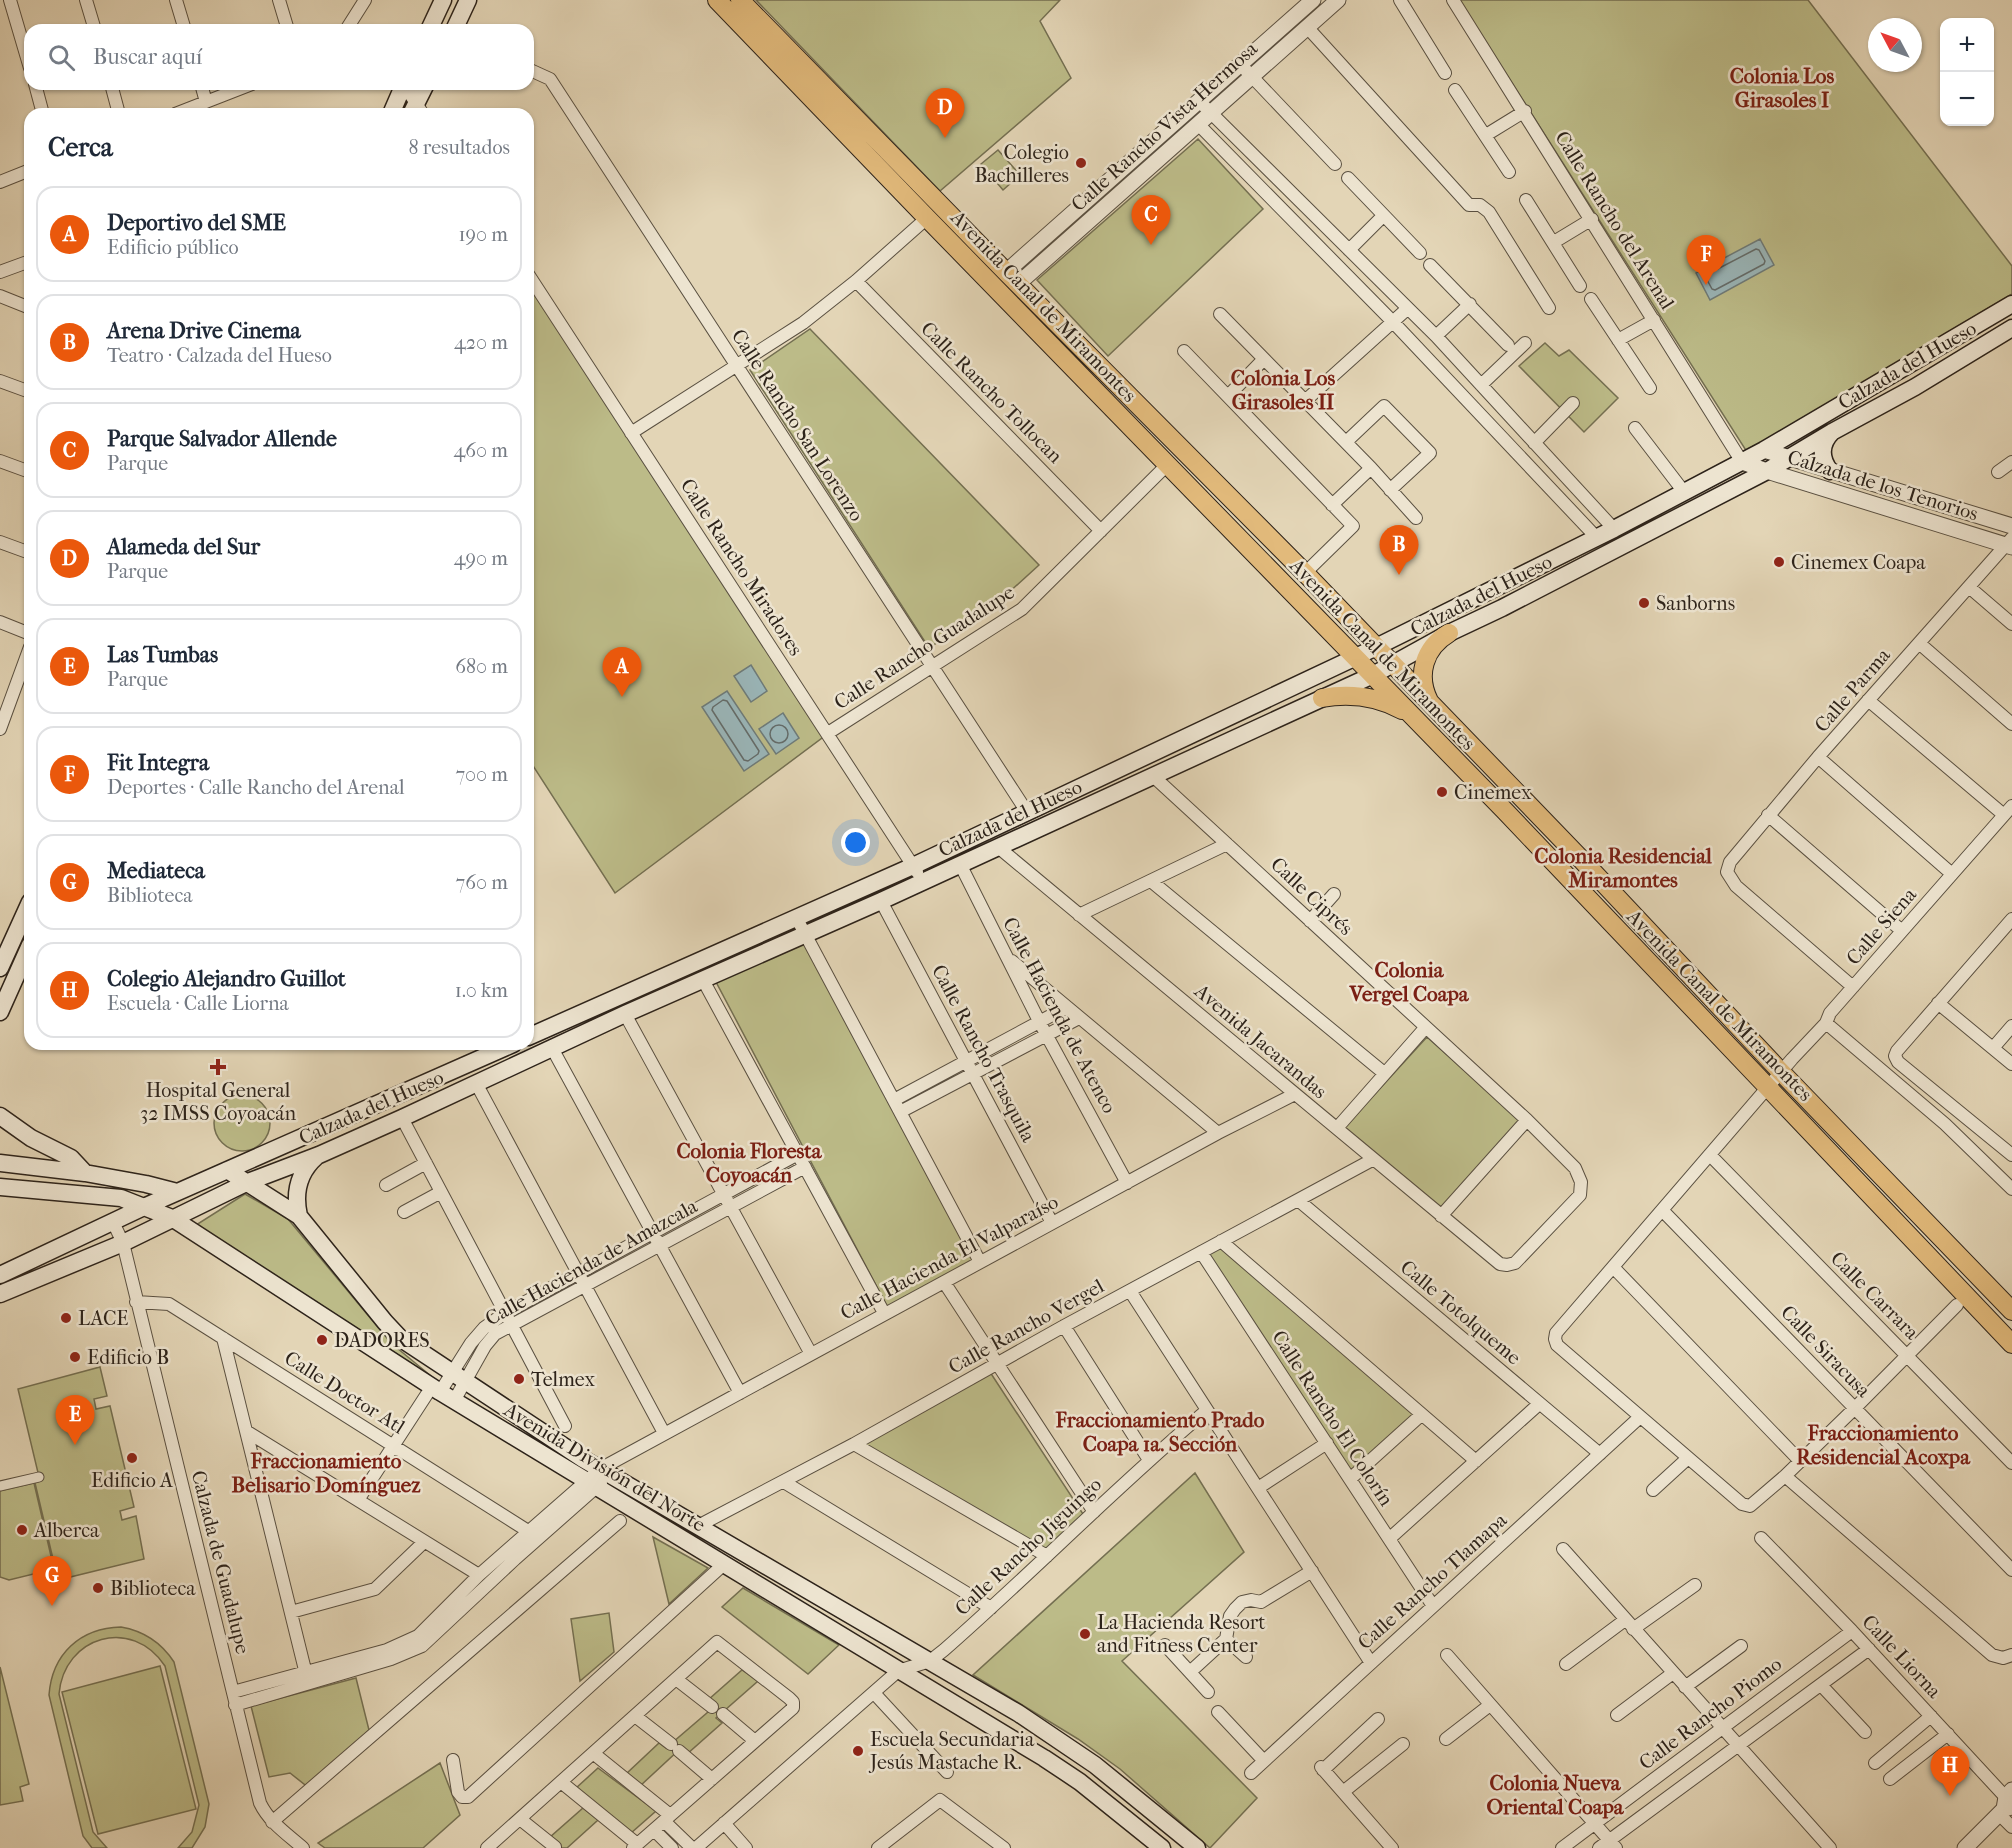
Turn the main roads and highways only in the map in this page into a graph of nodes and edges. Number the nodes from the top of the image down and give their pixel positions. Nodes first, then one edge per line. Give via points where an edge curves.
1 (444, 0) edge
2 (468, 0) edge
3 (717, 0) edge
4 (740, 0) edge
5 (432, 24) edge
6 (448, 24) edge
7 (455, 24) edge
8 (401, 90) edge
9 (424, 90) edge
10 (394, 108) edge
11 (418, 108) edge
12 (2012, 304) edge
13 (2012, 328) edge
14 (1832, 432) junction
15 (1830, 471) road end
16 (1449, 633) junction
17 (1376, 647) junction
18 (1356, 657) junction
19 (1392, 665) junction
20 (1373, 675) junction
21 (1322, 698) junction
22 (1432, 705) junction
23 (1423, 727) junction
24 (24, 915) edge
25 (24, 958) edge
26 (0, 968) edge
27 (0, 1012) edge
28 (534, 1034) edge
29 (499, 1050) edge
30 (0, 1116) edge
31 (319, 1155) junction
32 (0, 1163) edge
33 (228, 1170) junction
34 (85, 1173) junction
35 (248, 1182) junction
36 (0, 1187) edge
37 (177, 1192) junction
38 (146, 1206) junction
39 (299, 1216) junction
40 (172, 1218) junction
41 (0, 1275) edge
42 (0, 1294) edge
43 (2012, 1311) edge
44 (2012, 1344) edge
45 (1095, 1765) junction
46 (1110, 1778) junction
47 (1080, 1782) junction
48 (1098, 1796) junction
49 (1153, 1845) edge
50 (1197, 1848) edge

1 - 5 main road
1 - 6 main road
2 - 7 main road
3 - 18 main road, Avenida Canal de Miramontes
4 - 17 main road, Avenida Canal de Miramontes
8 - 10 main road
9 - 11 main road
12 - 17 main road, Calzada del Hueso via 1742,462
13 - 14 main road, Calzada del Hueso
14 - 15 main road via 1822,450
14 - 16 main road, Calzada del Hueso via 1767,471
16 - 19 main road, Calzada del Hueso
16 - 22 main road via 1436,642 1424,662 1423,686
17 - 18 main road, Calzada del Hueso
17 - 19 main road, Avenida Canal de Miramontes
18 - 20 main road, Avenida Canal de Miramontes
18 - 28 main road, Calzada del Hueso via 913,866
19 - 20 main road, Calzada del Hueso
19 - 22 main road, Avenida Canal de Miramontes
20 - 21 main road, Calzada del Hueso
20 - 23 main road, Avenida Canal de Miramontes
21 - 23 main road via 1348,695 1374,699 1405,712
21 - 31 main road, Calzada del Hueso
22 - 43 main road, Avenida Canal de Miramontes
23 - 44 main road, Avenida Canal de Miramontes
24 - 26 main road
25 - 27 main road
29 - 33 main road, Calzada del Hueso
30 - 34 main road via 31,1138 71,1158
31 - 35 main road, Calzada del Hueso
31 - 39 main road via 298,1184
32 - 34 main road
33 - 35 main road, Avenida División del Norte
33 - 37 main road, Calzada del Hueso
34 - 37 main road
35 - 39 main road, Avenida División del Norte
35 - 40 main road, Calzada del Hueso
36 - 38 main road, Avenida División del Norte via 121,1198
37 - 38 main road, Calzada del Hueso
38 - 40 main road, Avenida División del Norte
38 - 41 main road, Calzada del Hueso
39 - 45 main road, Avenida División del Norte via 400,1338 605,1472 1018,1713
40 - 42 main road, Calzada del Hueso
40 - 47 main road, Avenida División del Norte via 440,1395
45 - 46 main road, Avenida División del Norte
45 - 47 main road via 1093,1779
46 - 48 main road via 1098,1785
46 - 50 main road, Avenida División del Norte
47 - 48 main road, Avenida División del Norte
48 - 49 main road, Avenida División del Norte

